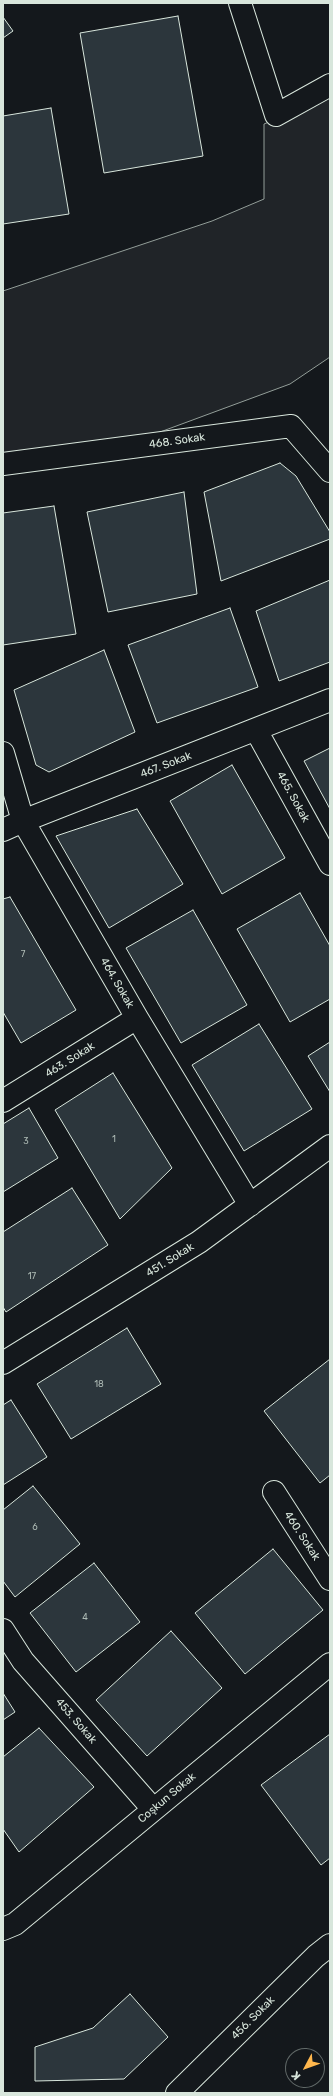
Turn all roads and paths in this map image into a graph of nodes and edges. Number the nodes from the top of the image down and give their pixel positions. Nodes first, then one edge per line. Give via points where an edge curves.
1 (240, 3) edge
2 (330, 85) edge
3 (3, 464) edge
4 (330, 471) edge
5 (330, 700) edge
6 (256, 730) junction
7 (3, 753) edge
8 (23, 821) junction
9 (3, 830) edge
10 (330, 864) edge
11 (137, 1018) junction
12 (3, 1101) edge
13 (330, 1146) edge
14 (250, 1205) junction
15 (3, 1363) edge
16 (274, 1492) dead end
17 (330, 1579) edge
18 (3, 1630) edge
19 (329, 1666) edge
20 (153, 1809) junction
21 (3, 1929) edge
22 (330, 1944) edge
23 (178, 2093) edge

1 - 2 street via 276,115
3 - 4 street, 468. Sokak via 291,426
5 - 6 street, 467. Sokak
6 - 8 street, 467. Sokak
6 - 10 street, 465. Sokak
7 - 8 street, 464. Sokak
8 - 9 street, 467. Sokak
8 - 11 street, 464. Sokak
11 - 12 street, 463. Sokak
11 - 14 street, 464. Sokak
13 - 14 street, 451. Sokak
14 - 15 street, 451. Sokak via 199,1242
16 - 17 street, 460. Sokak
18 - 20 street, 453. Sokak via 23,1661
19 - 20 street, Coşkun Sokak
20 - 21 street, Coşkun Sokak via 15,1924
22 - 23 street, 456. Sokak

